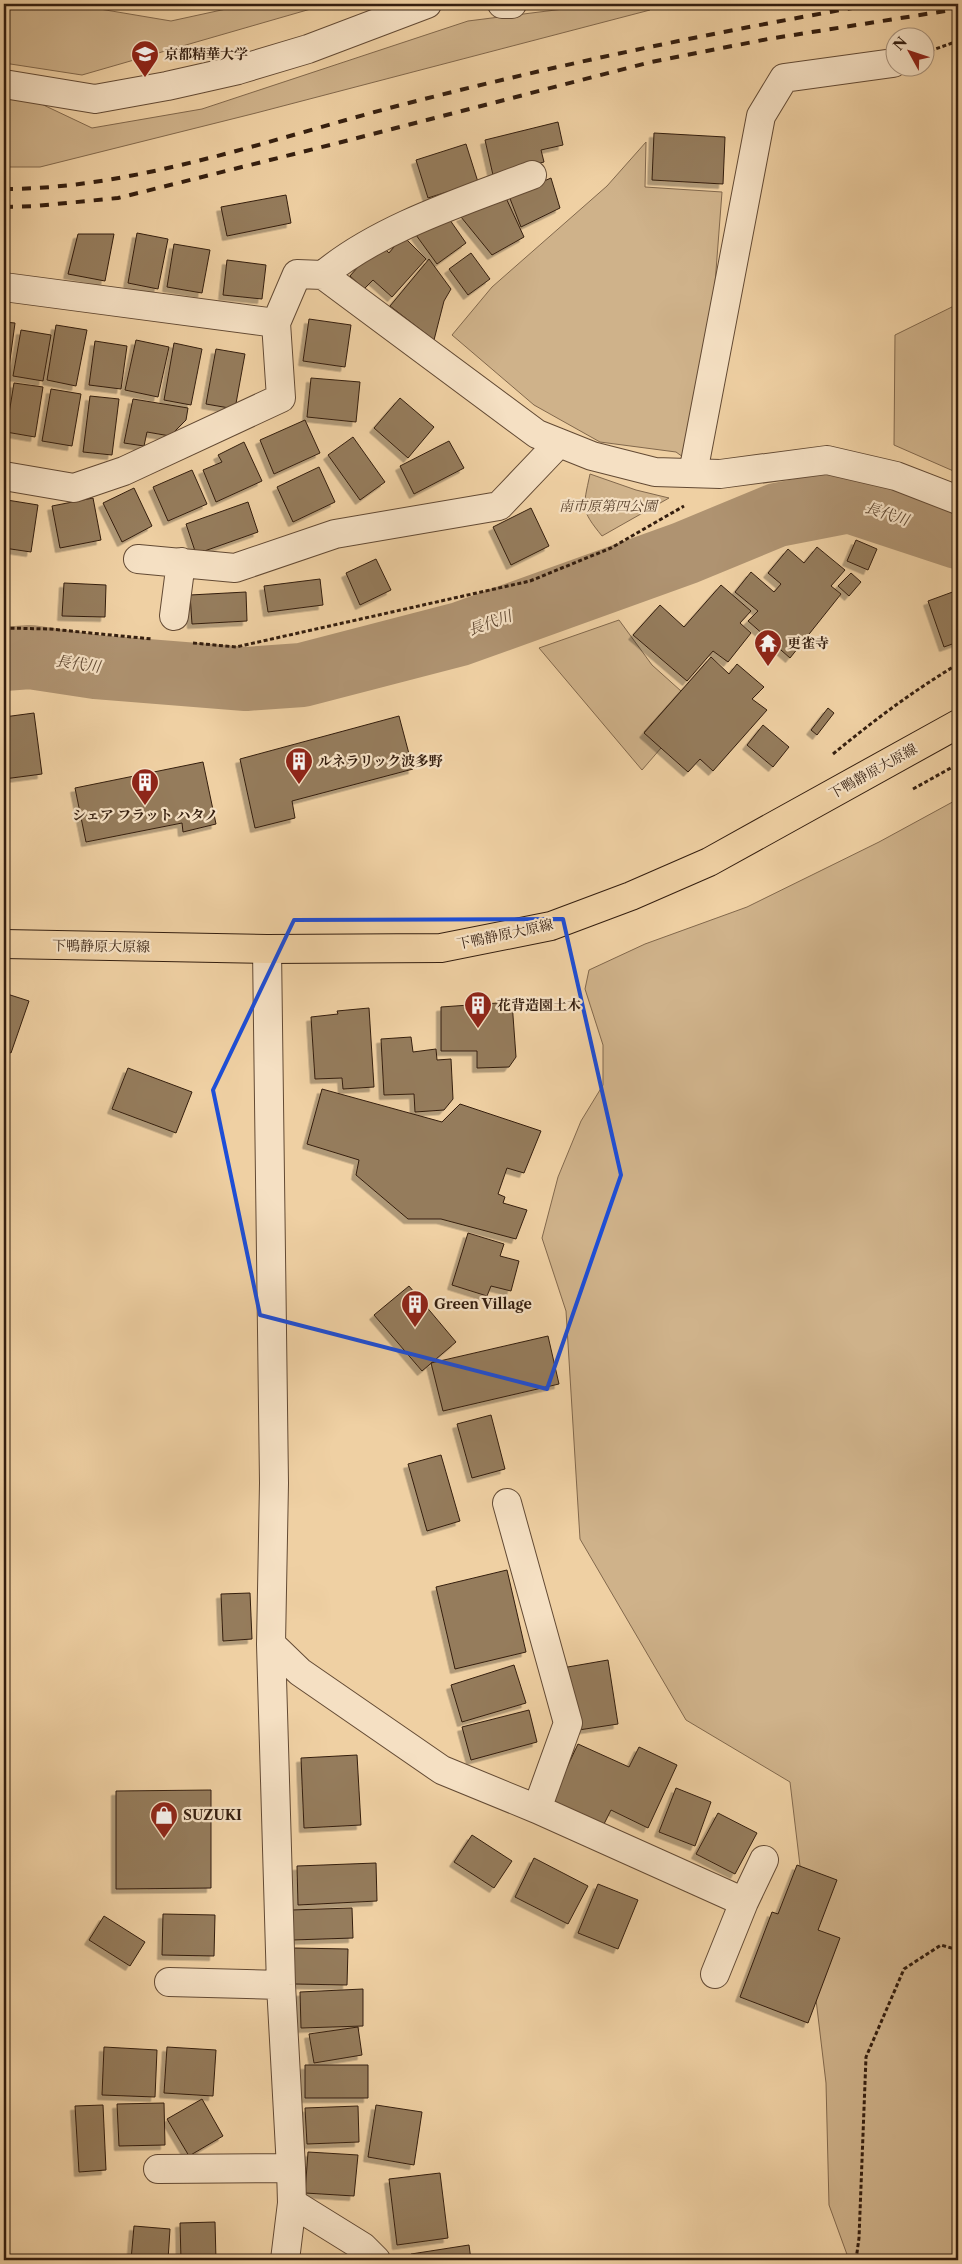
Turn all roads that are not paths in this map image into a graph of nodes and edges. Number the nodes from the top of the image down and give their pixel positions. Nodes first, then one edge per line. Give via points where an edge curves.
1 (426, 4) edge
2 (884, 63) edge
3 (4, 84) edge
4 (532, 175) dead end
5 (322, 275) junction
6 (4, 287) edge
7 (276, 323) junction
8 (559, 443) junction
9 (693, 473) junction
10 (4, 476) edge
11 (958, 500) edge
12 (138, 558) dead end
13 (181, 562) junction
14 (174, 616) dead end
15 (958, 724) edge
16 (4, 944) edge
17 (266, 949) junction
18 (507, 1503) dead end
19 (271, 1644) junction
20 (537, 1808) junction
21 (764, 1860) dead end
22 (744, 1902) junction
23 (715, 1974) dead end
24 (168, 1982) dead end
25 (281, 1984) junction
26 (291, 2168) junction
27 (158, 2169) dead end
28 (292, 2203) junction
29 (285, 2260) edge
30 (376, 2260) edge

1 - 3 street via 308,49 238,70 158,88 95,99
2 - 9 street via 784,78 761,116
4 - 5 street via 431,213 343,258
5 - 7 street via 297,274
5 - 8 street via 536,434
6 - 7 street
7 - 10 street via 281,398 124,471 74,488
8 - 9 street via 592,456 655,472
8 - 13 street via 499,506 335,534 235,568
9 - 11 street via 720,474 827,460 896,476
12 - 13 street
13 - 14 street
15 - 17 main road, 下鴨静原大原線 via 709,862 551,926 440,948
16 - 17 main road, 下鴨静原大原線
17 - 19 street via 274,1483
18 - 20 street via 568,1723
19 - 20 street via 300,1672 442,1770
19 - 25 street
20 - 22 street
21 - 22 street
22 - 23 street
24 - 25 street
25 - 26 street
26 - 27 street
26 - 28 street
28 - 29 street
28 - 30 street via 363,2247

